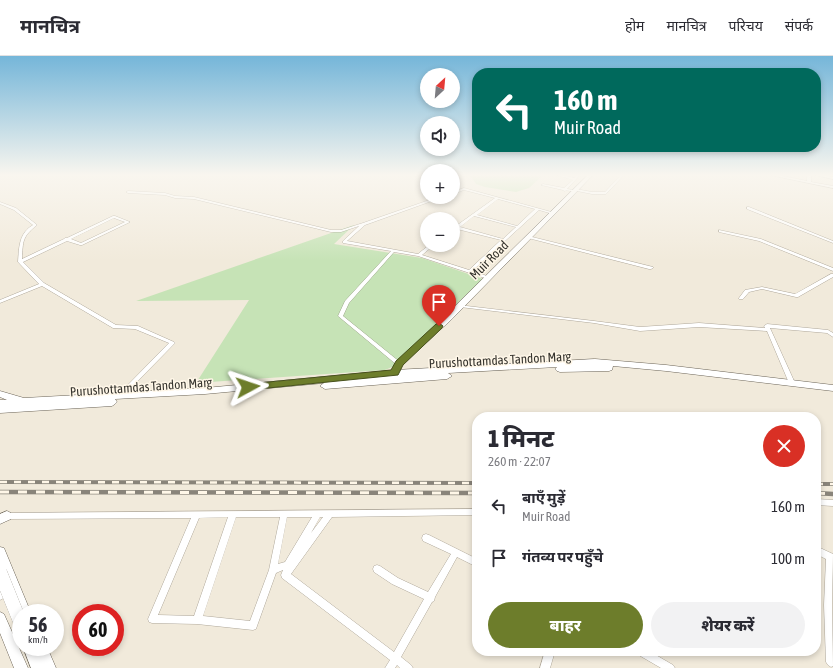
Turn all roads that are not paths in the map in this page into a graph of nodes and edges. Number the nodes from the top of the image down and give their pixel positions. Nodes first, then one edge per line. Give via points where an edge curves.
1 (1, 204) edge
2 (217, 204) edge
3 (421, 204) edge
4 (490, 204) edge
5 (515, 204) edge
6 (562, 204) edge
7 (748, 208) dead end
8 (538, 209) junction
9 (553, 213) junction
10 (474, 215) junction
11 (364, 224) junction
12 (460, 224) edge
13 (518, 227) junction
14 (460, 229) edge
15 (720, 231) dead end
16 (529, 237) junction
17 (66, 239) junction
18 (504, 240) junction
19 (833, 242) edge
20 (393, 251) junction
21 (422, 252) edge
22 (418, 255) junction
23 (20, 262) junction
24 (651, 268) dead end
25 (833, 270) edge
26 (469, 272) junction
27 (833, 275) edge
28 (488, 278) junction
29 (42, 284) junction
30 (741, 298) dead end
31 (0, 302) edge
32 (460, 306) junction
33 (768, 330) junction
34 (833, 335) edge
35 (399, 364) junction
36 (393, 377) junction
37 (792, 383) junction
38 (833, 388) edge
39 (0, 394) edge
40 (833, 394) edge
41 (121, 395) junction
42 (25, 401) junction
43 (0, 404) edge
44 (0, 410) edge
45 (821, 502) edge
46 (833, 503) edge
47 (472, 512) edge
48 (330, 513) junction
49 (233, 514) junction
50 (284, 514) junction
51 (318, 514) junction
52 (196, 515) junction
53 (3, 518) edge
54 (426, 538) dead end
55 (0, 552) edge
56 (456, 552) junction
57 (821, 552) edge
58 (831, 557) edge
59 (472, 560) edge
60 (376, 569) dead end
61 (273, 570) junction
62 (0, 572) edge
63 (13, 587) junction
64 (0, 596) edge
65 (431, 598) junction
66 (13, 604) edge
67 (21, 604) edge
68 (0, 618) edge
69 (196, 620) junction
70 (34, 656) edge
71 (44, 656) edge
72 (549, 656) edge
73 (649, 656) edge
74 (395, 658) junction
75 (831, 662) dead end
76 (20, 668) edge
77 (39, 668) edge
78 (49, 668) edge
79 (390, 668) edge
80 (408, 668) edge
81 (545, 668) edge
82 (670, 668) edge

1 - 23 street via 15,209 35,225 22,237
2 - 11 street via 331,231 341,231
3 - 11 street
4 - 10 street
5 - 8 street
6 - 9 main road, Muir Road
7 - 19 street
8 - 9 street
8 - 13 street
9 - 16 main road, Muir Road
10 - 12 street
10 - 13 street
11 - 20 street via 344,242
13 - 18 street
14 - 18 street
15 - 25 street via 760,240
16 - 24 street
16 - 28 main road, Muir Road
17 - 17 street via 114,217 128,222 81,244
17 - 23 street
18 - 26 street
20 - 22 street
20 - 35 street via 347,302 340,316
21 - 22 street
22 - 26 street
23 - 29 street
26 - 28 street
27 - 30 street via 796,296 762,288 747,291
28 - 32 main road, Muir Road
29 - 31 street
29 - 41 street via 116,327 136,327 172,343
32 - 33 street via 640,329 699,325
32 - 35 main road, Muir Road
33 - 34 street via 767,326 828,332
33 - 37 street
35 - 36 main road, Muir Road
36 - 37 main road via 595,362
36 - 40 main road, Purushottamdas Tandon Marg via 609,368
36 - 41 main road
36 - 44 main road, Purushottamdas Tandon Marg via 260,392
37 - 38 main road
39 - 42 main road
41 - 42 main road
42 - 43 main road
45 - 46 street
47 - 48 street
48 - 51 street
48 - 74 street via 285,575
49 - 50 street
49 - 52 street
49 - 69 street
50 - 51 street
50 - 61 street
51 - 61 street via 288,565
52 - 53 street
52 - 69 street via 152,619
54 - 56 street
55 - 63 main road
56 - 59 street
56 - 65 street
57 - 58 street
58 - 75 street via 828,604
60 - 65 street
61 - 69 street via 253,626
62 - 66 main road, bridge
63 - 64 street
63 - 67 main road
65 - 74 street
68 - 76 main road
70 - 77 main road
71 - 78 main road
72 - 81 street
73 - 82 street
74 - 79 street
74 - 80 street

